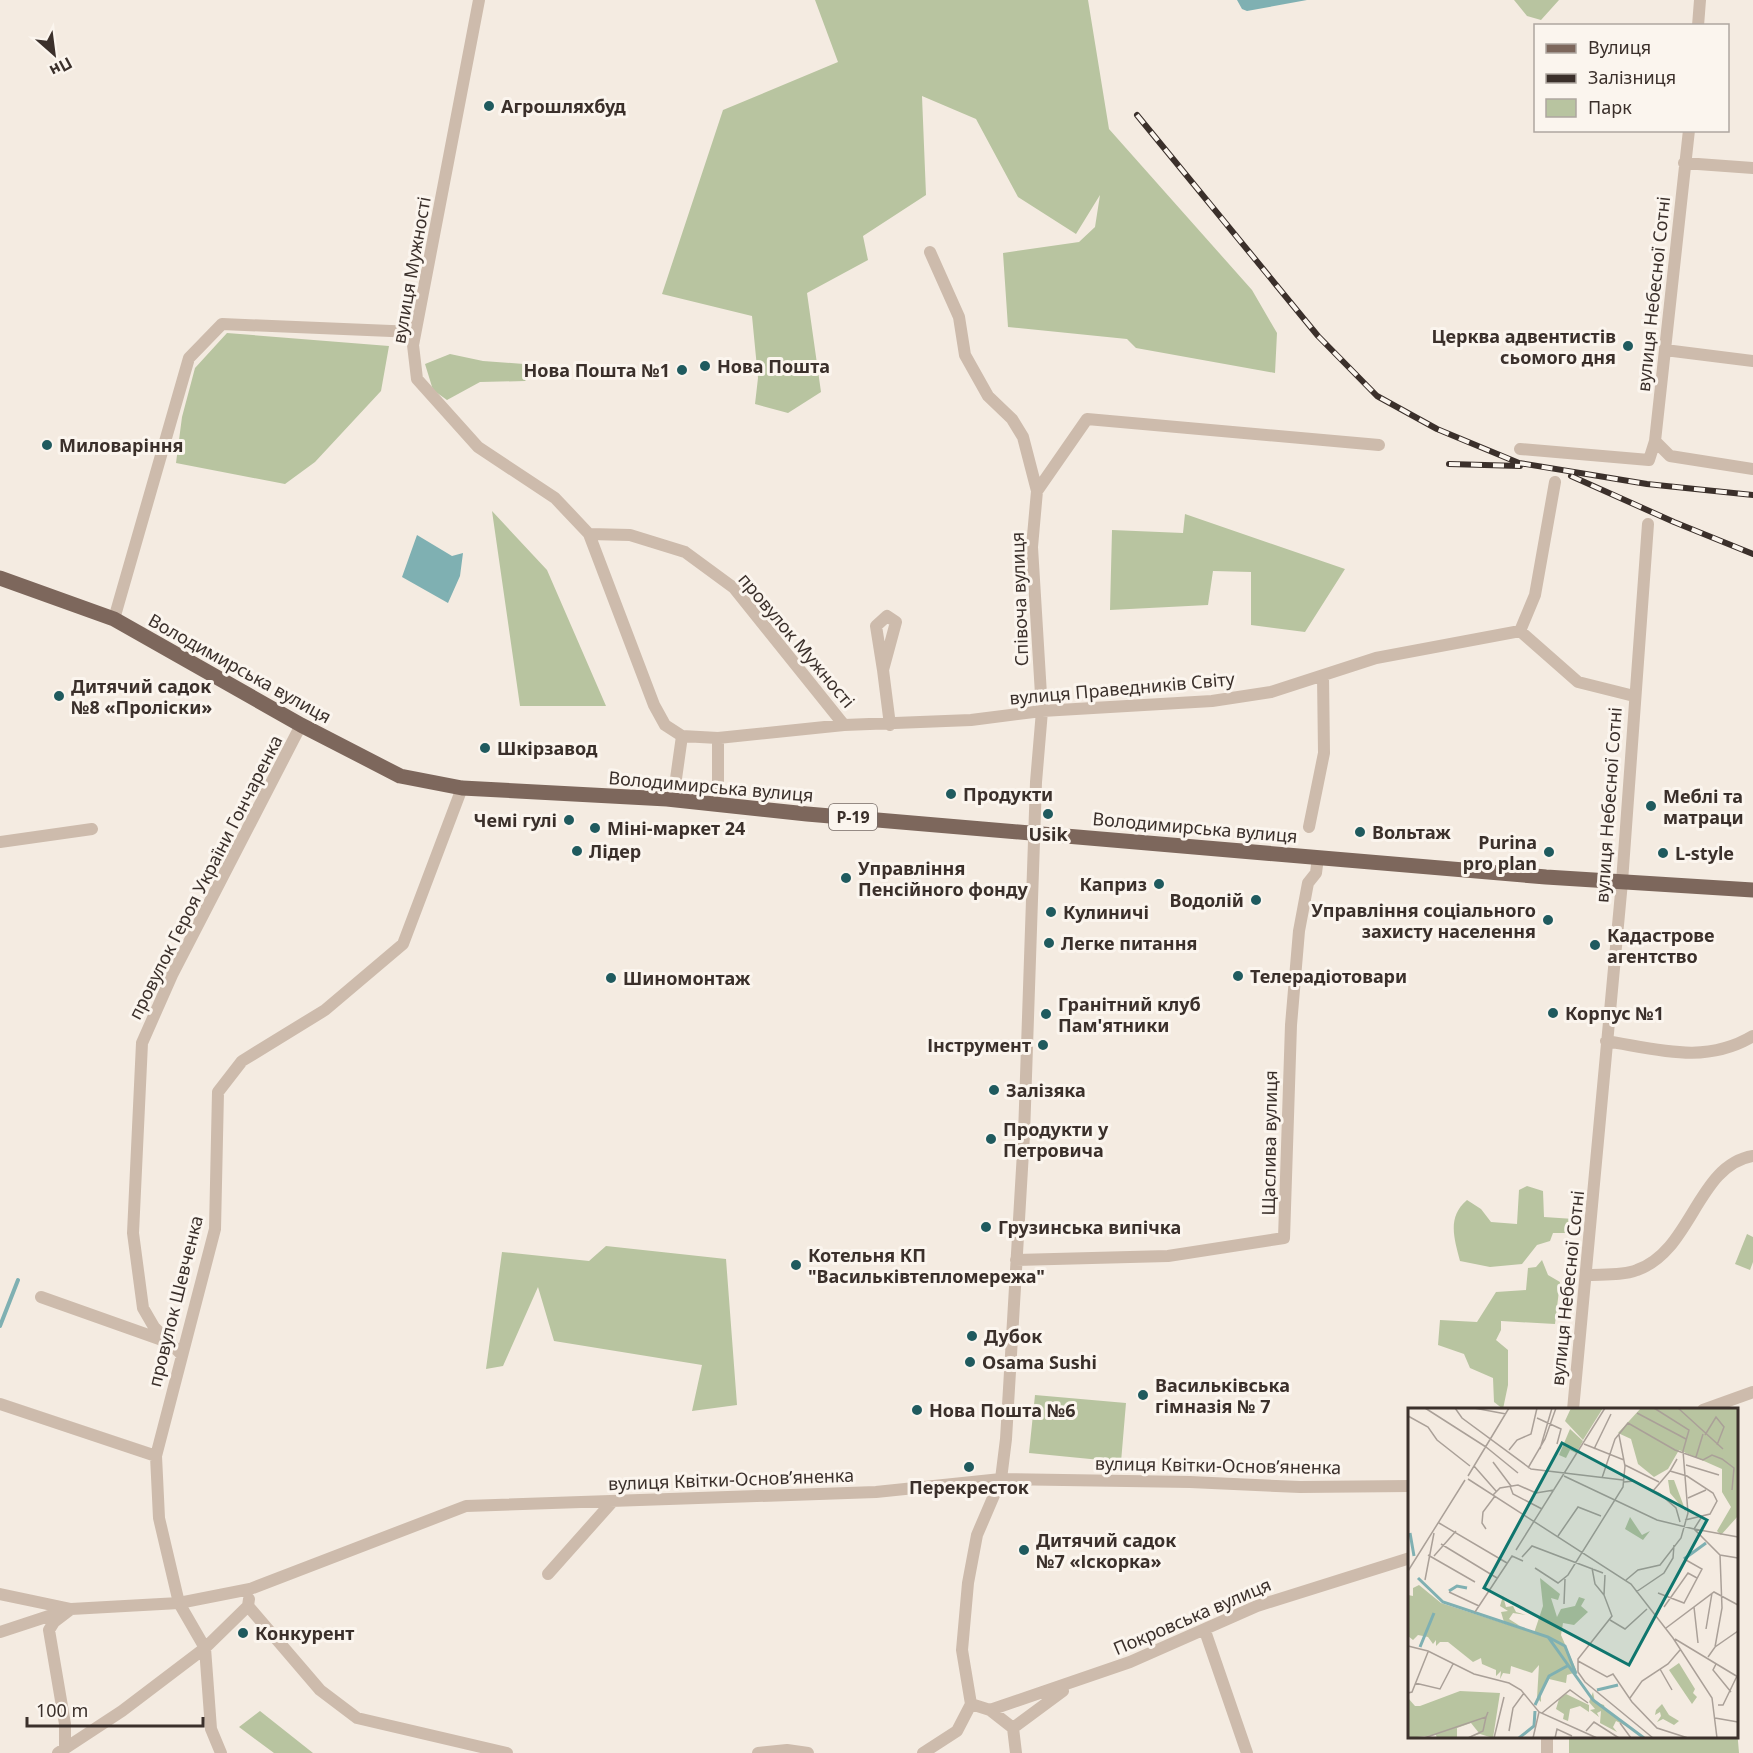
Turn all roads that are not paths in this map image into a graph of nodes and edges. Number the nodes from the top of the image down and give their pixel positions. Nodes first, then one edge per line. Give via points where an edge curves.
1 (479, 0) edge
2 (1700, 0) edge
3 (1698, 24) edge
4 (1689, 132) edge
5 (1684, 163) junction
6 (1753, 168) edge
7 (930, 252) dead end
8 (416, 332) junction
9 (1665, 350) junction
10 (1753, 361) edge
11 (1655, 441) junction
12 (1379, 445) dead end
13 (1520, 449) dead end
14 (1753, 469) edge
15 (1555, 482) dead end
16 (1037, 491) junction
17 (1648, 525) dead end
18 (589, 534) junction
19 (0, 578) edge
20 (114, 619) junction
21 (1520, 631) junction
22 (883, 670) dead end
23 (1323, 676) junction
24 (1634, 696) junction
25 (1042, 711) junction
26 (301, 725) junction
27 (844, 725) junction
28 (890, 725) junction
29 (682, 736) junction
30 (718, 738) junction
31 (462, 788) junction
32 (673, 800) junction
33 (718, 805) junction
34 (1309, 827) dead end
35 (92, 829) dead end
36 (1034, 833) junction
37 (0, 842) edge
38 (1318, 857) junction
39 (1622, 882) junction
40 (1753, 890) edge
41 (1753, 1036) edge
42 (1606, 1041) junction
43 (1753, 1156) edge
44 (1016, 1260) junction
45 (1586, 1275) junction
46 (42, 1297) dead end
47 (169, 1342) junction
48 (181, 1354) junction
49 (1753, 1392) edge
50 (0, 1404) edge
51 (1724, 1406) edge
52 (1572, 1408) edge
53 (156, 1456) junction
54 (1001, 1479) junction
55 (1408, 1486) edge
56 (613, 1501) junction
57 (1408, 1559) edge
58 (548, 1574) dead end
59 (250, 1589) junction
60 (0, 1594) edge
61 (179, 1603) junction
62 (248, 1606) junction
63 (71, 1609) junction
64 (1205, 1630) junction
65 (0, 1632) edge
66 (205, 1648) junction
67 (1072, 1684) junction
68 (971, 1704) junction
69 (990, 1710) junction
70 (1013, 1728) junction
71 (62, 1750) edge
72 (221, 1753) edge
73 (507, 1753) edge
74 (759, 1753) edge
75 (808, 1753) edge
76 (923, 1753) edge
77 (1016, 1753) edge
78 (1247, 1753) edge

1 - 8 street, вулиця Мужності
2 - 3 street
4 - 5 street, вулиця Небесної Сотні
5 - 6 street
5 - 9 street, вулиця Небесної Сотні
7 - 16 street via 959,317 965,355 988,396 1012,419 1023,437
8 - 18 street, вулиця Мужності via 413,345 417,380 478,447 555,498
8 - 20 street via 222,324 189,358
9 - 10 street
9 - 11 street, вулиця Небесної Сотні
11 - 13 street, вулиця Небесної Сотні via 1649,460
11 - 14 street via 1670,456
12 - 16 street, Співоча вулиця via 1087,419
15 - 21 street via 1536,595
16 - 25 street, Співоча вулиця via 1032,547
17 - 24 street, вулиця Небесної Сотні
18 - 27 street, провулок Мужності via 630,535 685,552 734,588
18 - 29 street, вулиця Мужності via 654,705 665,725
19 - 20 main road, Володимирська вулиця / Р-19
20 - 26 main road, Володимирська вулиця / Р-19
21 - 23 street, вулиця Праведників Світу via 1376,658
21 - 24 street via 1578,682
22 - 28 street
23 - 25 street, вулиця Праведників Світу via 1271,692 1212,701
23 - 34 street via 1324,753
24 - 39 street, вулиця Небесної Сотні
25 - 28 street, вулиця Праведників Світу
25 - 36 street, Співоча вулиця
26 - 31 main road, Володимирська вулиця / Р-19 via 400,776
26 - 47 street, провулок Героя України Гончаренка via 172,975 142,1043 133,1233 143,1308
27 - 28 street, вулиця Праведників Світу
27 - 30 street, вулиця Праведників Світу
29 - 30 street, вулиця Праведників Світу
29 - 32 street
30 - 33 street
31 - 32 main road, Володимирська вулиця / Р-19
31 - 48 street, провулок Шевченка via 403,944 325,1010 242,1061 218,1092 215,1229
32 - 33 main road, Володимирська вулиця / Р-19
33 - 36 main road, Володимирська вулиця / Р-19
35 - 37 street
36 - 38 main road, Володимирська вулиця / Р-19
36 - 44 street
38 - 39 main road, Володимирська вулиця / Р-19
38 - 44 street, Щаслива вулиця via 1316,873 1308,883 1299,932 1291,1025 1284,1238 1168,1256
39 - 40 main road, Володимирська вулиця / Р-19
39 - 42 street, вулиця Небесної Сотні
41 - 42 street via 1719,1051 1679,1053
42 - 45 street, вулиця Небесної Сотні
43 - 45 street via 1741,1158 1716,1177 1675,1240 1653,1261 1637,1270
44 - 54 street
45 - 52 street, вулиця Небесної Сотні
46 - 47 street, провулок Шевченка
47 - 48 street, провулок Героя України Гончаренка
48 - 53 street, провулок Шевченка
49 - 51 street
50 - 53 street
53 - 61 street, провулок Шевченка via 159,1518
54 - 55 street, вулиця Квітки-Основʼяненка
54 - 56 street, вулиця Квітки-Основʼяненка via 876,1492
54 - 68 street via 977,1535 968,1583 962,1650
56 - 58 street
56 - 59 street, вулиця Квітки-Основʼяненка via 466,1506
57 - 64 street, Покровська вулиця via 1257,1606
59 - 61 street, вулиця Квітки-Основʼяненка
59 - 62 street
60 - 63 street, вулиця Квітки-Основʼяненка
61 - 63 street, вулиця Квітки-Основʼяненка
61 - 66 street, провулок Шевченка
62 - 66 street
62 - 73 street via 320,1690 357,1718
63 - 65 street, вулиця Квітки-Основʼяненка
63 - 71 street via 49,1630 65,1724
64 - 67 street, Покровська вулиця
64 - 78 street
66 - 71 street via 122,1711
66 - 72 street via 211,1729
67 - 69 street, Покровська вулиця
67 - 70 street
68 - 69 street
68 - 76 street via 957,1731
69 - 70 street
70 - 77 street
74 - 75 street

